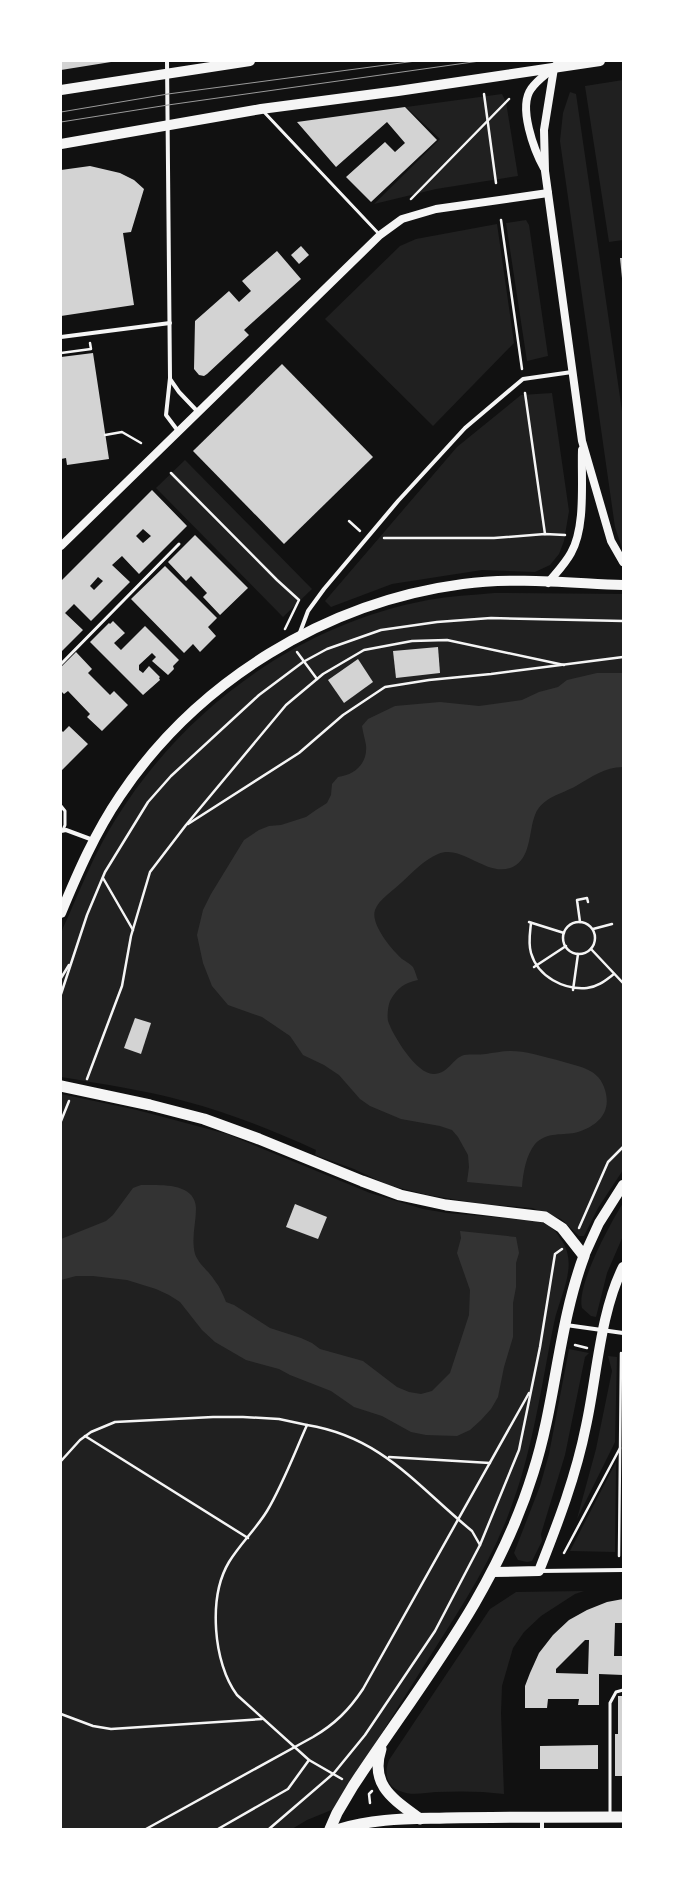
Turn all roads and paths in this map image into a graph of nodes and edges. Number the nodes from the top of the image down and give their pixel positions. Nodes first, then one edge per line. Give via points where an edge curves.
1 (167, 61) edge
2 (250, 61) edge
3 (600, 61) edge
4 (557, 65) edge
5 (168, 72) junction
6 (61, 90) edge
7 (484, 94) dead end
8 (509, 99) dead end
9 (261, 108) junction
10 (488, 122) junction
11 (168, 125) junction
12 (61, 144) edge
13 (545, 171) junction
14 (496, 183) dead end
15 (548, 193) junction
16 (411, 199) dead end
17 (501, 220) dead end
18 (380, 234) junction
19 (170, 323) junction
20 (61, 338) edge
21 (90, 344) dead end
22 (61, 354) edge
23 (522, 369) dead end
24 (572, 372) junction
25 (170, 378) junction
26 (525, 393) dead end
27 (198, 412) junction
28 (178, 431) junction
29 (105, 434) dead end
30 (582, 441) junction
31 (141, 443) dead end
32 (171, 473) dead end
33 (349, 521) dead end
34 (360, 531) dead end
35 (545, 534) junction
36 (565, 535) dead end
37 (384, 538) dead end
38 (179, 544) dead end
39 (61, 546) edge
40 (623, 562) edge
41 (548, 582) junction
42 (623, 585) edge
43 (623, 620) edge
44 (285, 630) dead end
45 (298, 638) junction
46 (297, 651) dead end
47 (623, 657) edge
48 (303, 662) junction
49 (61, 664) edge
50 (564, 665) junction
51 (316, 679) junction
52 (61, 806) edge
53 (186, 825) junction
54 (62, 830) edge
55 (94, 840) junction
56 (103, 878) junction
57 (588, 902) dead end
58 (61, 913) edge
59 (580, 922) junction
60 (612, 924) dead end
61 (592, 929) junction
62 (133, 931) junction
63 (564, 933) junction
64 (566, 946) junction
65 (591, 949) junction
66 (578, 954) junction
67 (72, 961) junction
68 (536, 966) junction
69 (614, 974) junction
70 (61, 978) edge
71 (623, 983) edge
72 (573, 988) junction
73 (61, 994) edge
74 (61, 1086) edge
75 (78, 1090) junction
76 (61, 1121) edge
77 (623, 1147) edge
78 (623, 1185) edge
79 (577, 1233) dead end
80 (565, 1246) dead end
81 (584, 1256) junction
82 (623, 1267) edge
83 (565, 1325) junction
84 (604, 1331) junction
85 (623, 1333) edge
86 (574, 1345) dead end
87 (592, 1348) dead end
88 (622, 1354) dead end
89 (532, 1389) junction
90 (306, 1425) junction
91 (86, 1436) junction
92 (620, 1448) junction
93 (388, 1457) junction
94 (61, 1462) edge
95 (490, 1463) junction
96 (458, 1520) junction
97 (248, 1538) junction
98 (480, 1545) junction
99 (564, 1553) dead end
100 (619, 1556) dead end
101 (540, 1570) junction
102 (623, 1570) edge
103 (493, 1572) junction
104 (623, 1690) edge
105 (61, 1714) edge
106 (262, 1718) junction
107 (384, 1741) junction
108 (295, 1747) junction
109 (309, 1760) junction
110 (334, 1773) junction
111 (374, 1790) dead end
112 (370, 1802) dead end
113 (542, 1817) junction
114 (610, 1818) junction
115 (623, 1818) edge
116 (420, 1819) junction
117 (146, 1829) edge
118 (218, 1829) edge
119 (269, 1829) edge
120 (330, 1829) edge
121 (340, 1829) edge
122 (542, 1829) edge

1 - 5 street
2 - 5 main road
3 - 4 main road
4 - 9 main road via 398,91
4 - 13 main road via 544,130
4 - 13 main road via 532,87 527,102 531,137
5 - 6 main road
5 - 11 street
7 - 10 path
8 - 10 path
9 - 11 main road
9 - 18 lane
10 - 14 path
10 - 16 path
11 - 12 main road
11 - 19 street
13 - 15 main road
15 - 18 main road via 436,209 402,219
15 - 24 main road
17 - 23 path
18 - 27 main road
19 - 20 street
19 - 25 street
21 - 22 path via 91,349
24 - 30 main road
24 - 45 street via 523,379 465,428 398,501 324,589 308,611
25 - 27 street
25 - 28 street via 166,415
26 - 35 path
27 - 28 main road
28 - 39 main road
29 - 31 path via 122,432
30 - 40 main road via 611,541
30 - 41 main road via 581,511 577,538 569,558
32 - 44 path via 300,600
33 - 34 path
35 - 36 path
35 - 37 path via 494,538
38 - 49 lane
41 - 42 main road
41 - 45 main road via 477,583 416,593 342,617
43 - 48 path via 491,618 437,622 382,630 326,649
45 - 55 main road via 257,661 188,716 138,771
46 - 48 path
47 - 50 path
48 - 51 path
48 - 56 path via 259,695 171,776 148,802
50 - 51 path via 447,640 412,641 364,650
50 - 53 path via 385,687 343,715 299,753
51 - 53 path via 286,705
52 - 54 lane via 65,811 65,825
53 - 62 path via 150,872
54 - 55 street
55 - 58 main road
56 - 62 path
56 - 67 path via 87,915
57 - 59 path via 587,898 577,900
59 - 61 path
59 - 63 path via 570,924
60 - 61 path
61 - 65 path via 595,940
62 - 75 path via 116,1005
63 - 64 path
63 - 68 path via 530,922 531,954
64 - 66 path via 571,952
64 - 68 path
65 - 66 path
65 - 69 path
66 - 72 path
67 - 70 path
67 - 73 path
68 - 72 path via 546,976
69 - 71 path
69 - 72 path via 605,982 588,988
74 - 75 highway
75 - 76 path
75 - 81 highway via 204,1119 259,1138 404,1196 446,1205 545,1217 562,1228
77 - 79 path via 608,1162
78 - 81 main road via 599,1223
80 - 89 path via 555,1254
81 - 83 highway
82 - 84 main road via 610,1303
83 - 84 street
83 - 103 highway via 536,1462 517,1518
84 - 85 street
84 - 101 main road via 574,1474
86 - 87 path
88 - 92 path
89 - 95 path
89 - 98 path via 519,1450
90 - 91 path via 261,1417 132,1420 102,1426
90 - 93 path via 327,1428
90 - 97 path via 268,1510
91 - 94 path
91 - 97 path
92 - 99 path
92 - 100 path
93 - 95 path
93 - 96 path
95 - 96 path
96 - 98 path via 472,1531
96 - 108 path via 354,1702 336,1723
97 - 106 path via 229,1562 222,1576 217,1591 216,1621 226,1679 237,1695
98 - 110 path via 435,1631 365,1735
101 - 102 street
101 - 103 main road
103 - 107 highway via 455,1637
104 - 114 lane via 616,1692 610,1703
105 - 106 path via 93,1726 111,1729
106 - 108 path
107 - 116 highway via 378,1763 381,1782 389,1794
107 - 120 highway via 344,1800
108 - 109 path
108 - 117 path
109 - 110 path
109 - 118 path via 288,1789
110 - 119 path
111 - 112 path via 369,1794
113 - 114 highway
113 - 116 highway
113 - 122 street
114 - 115 highway
116 - 121 highway via 374,1822

